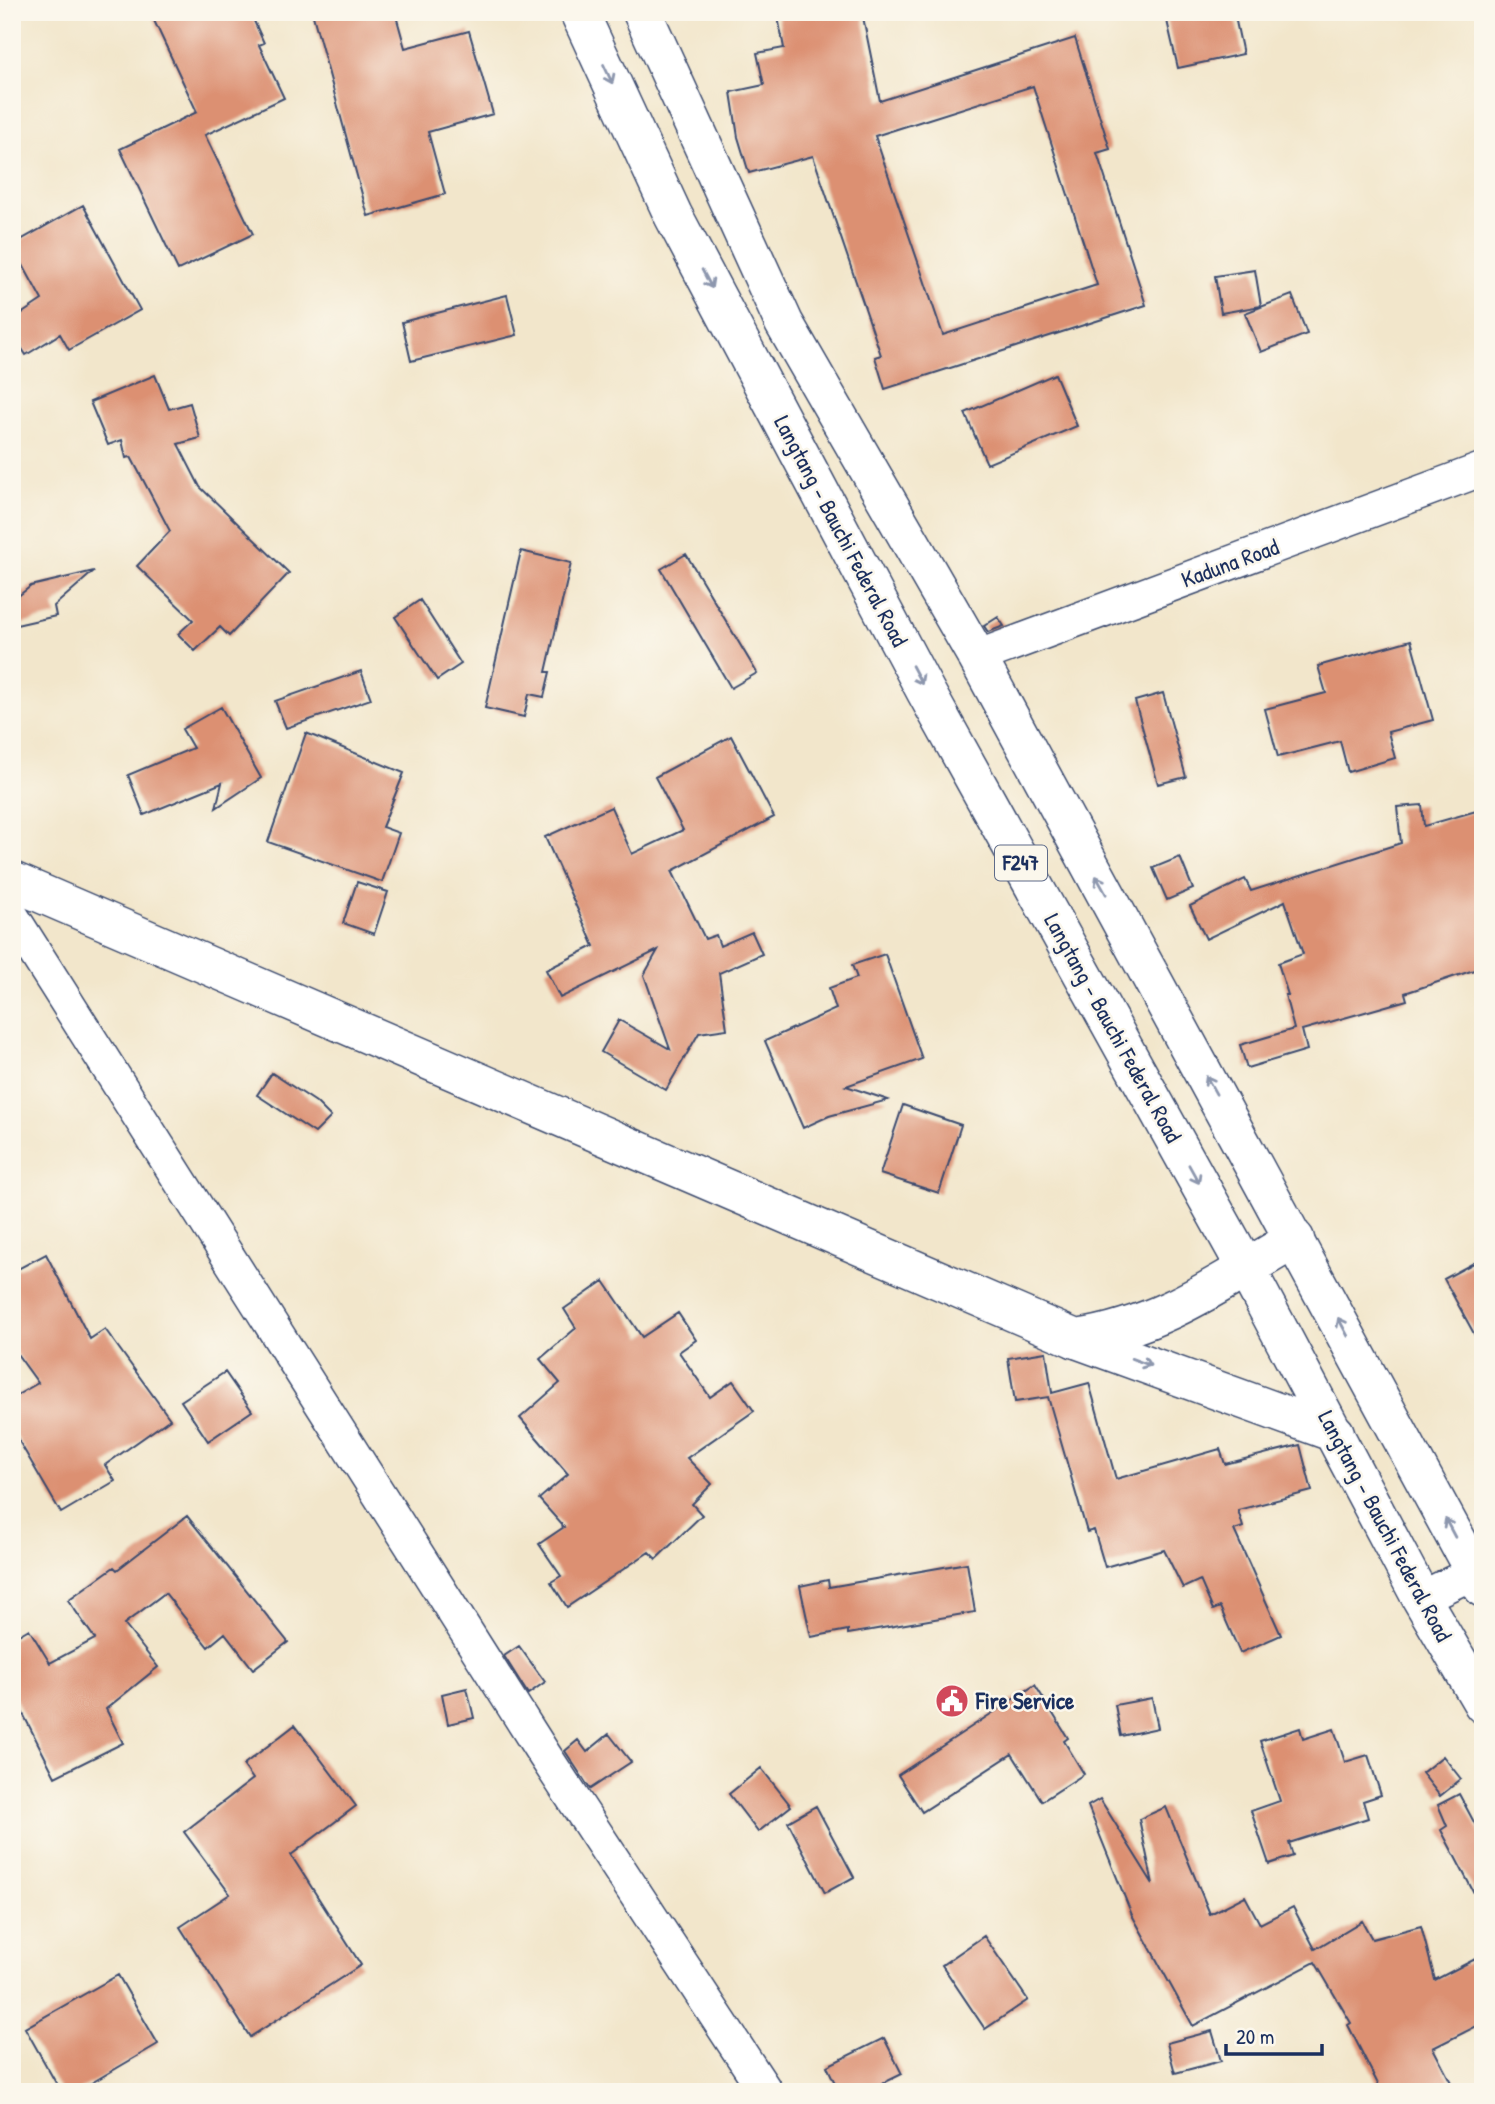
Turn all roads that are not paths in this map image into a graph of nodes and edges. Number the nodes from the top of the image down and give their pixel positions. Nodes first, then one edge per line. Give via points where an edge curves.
1 (579, 12) edge
2 (642, 12) edge
3 (1483, 469) edge
4 (977, 657) junction
5 (12, 881) edge
6 (12, 916) edge
7 (1295, 1239) junction
8 (1246, 1268) junction
9 (1076, 1339) junction
10 (1335, 1433) junction
11 (1480, 1576) edge
12 (1421, 1598) junction
13 (1483, 1704) edge
14 (766, 2092) edge

1 -> 8 main road, Langtang - Bauchi Federal Road / F247 via 673,215 835,521
2 - 4 main road, F247 via 784,323
3 - 4 street, Kaduna Road
7 -> 4 main road, F247
5 - 9 main road
6 - 14 street via 545,1756
7 - 8 main road
11 -> 7 main road, F247
8 - 9 main road via 1147,1322
8 - 10 main road, Langtang - Bauchi Federal Road / F247
9 -> 10 main road
10 - 12 main road, Langtang - Bauchi Federal Road / F247
11 - 12 street
12 - 13 main road, Langtang - Bauchi Federal Road / F247

